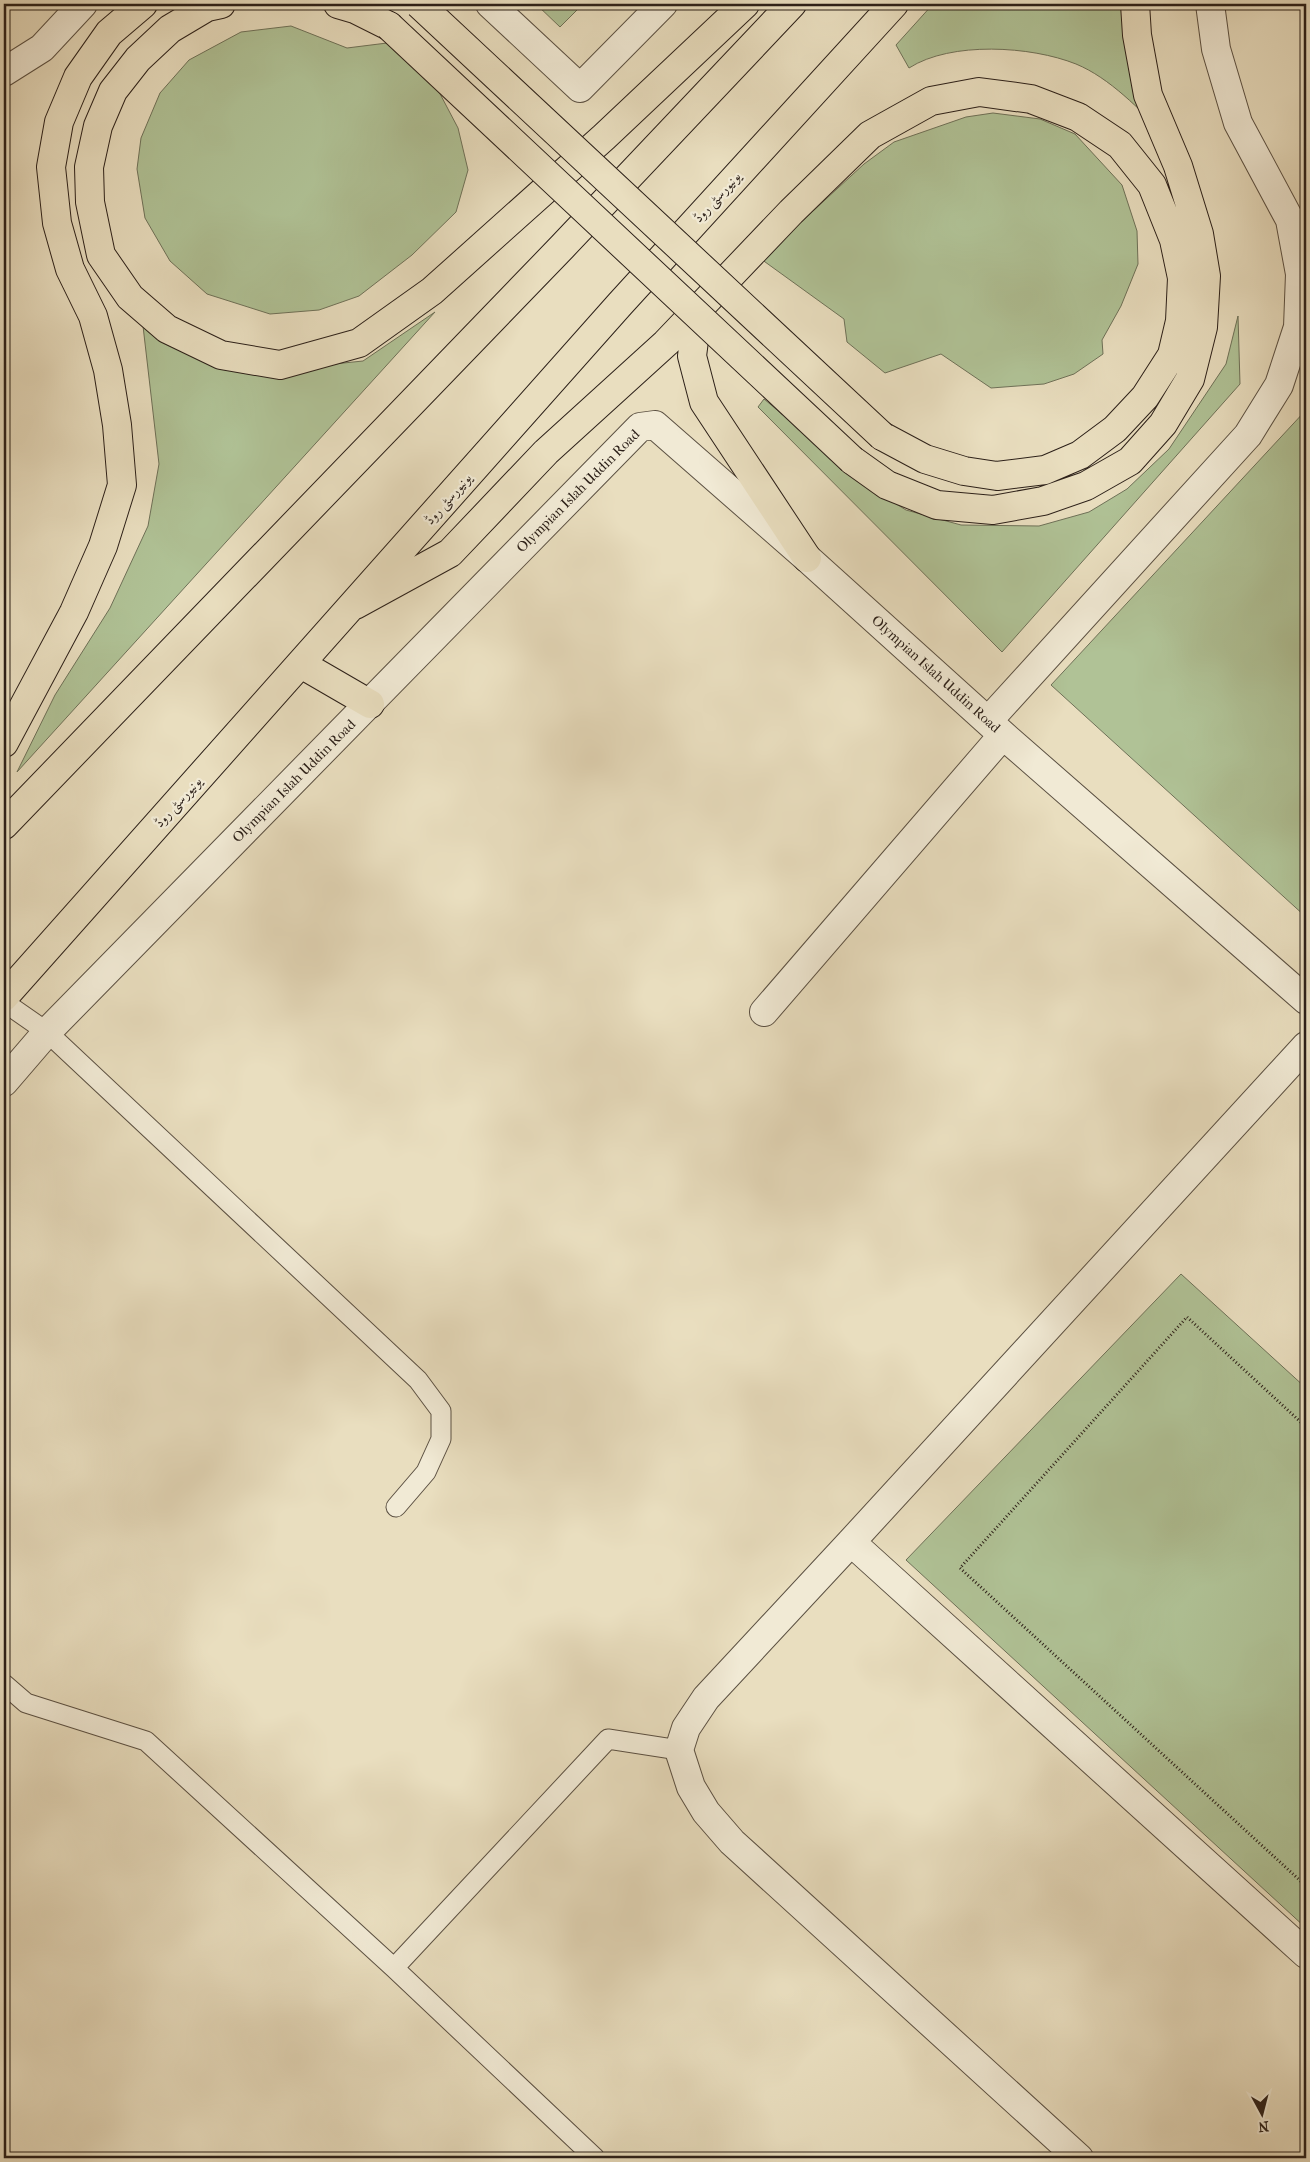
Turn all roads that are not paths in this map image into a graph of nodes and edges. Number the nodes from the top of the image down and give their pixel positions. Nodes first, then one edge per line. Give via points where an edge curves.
1 (83, 4) edge
2 (143, 4) edge
3 (221, 4) edge
4 (338, 4) edge
5 (419, 4) edge
6 (490, 4) edge
7 (663, 4) edge
8 (745, 4) edge
9 (792, 4) edge
10 (894, 4) edge
11 (1135, 4) edge
12 (1210, 4) edge
13 (4, 72) edge
14 (698, 309) junction
15 (807, 558) junction
16 (354, 605) junction
17 (301, 664) junction
18 (370, 704) junction
19 (996, 728) junction
20 (4, 743) edge
21 (4, 825) edge
22 (1302, 988) edge
23 (4, 997) edge
24 (4, 1002) edge
25 (764, 1012) dead end
26 (47, 1032) junction
27 (1306, 1046) edge
28 (4, 1082) edge
29 (396, 1507) dead end
30 (851, 1542) junction
31 (4, 1684) edge
32 (679, 1750) junction
33 (1306, 1954) edge
34 (394, 1968) junction
35 (595, 2158) edge
36 (1080, 2158) edge

1 - 13 street via 42,48
2 - 20 main road via 109,33 78,77 59,122 51,167 57,223 70,268 93,316 108,370 122,485 103,546 74,612
3 - 8 main road via 207,7 170,29 138,59 113,92 98,126 89,167 90,202 101,255 130,297 168,329 221,355 280,365 359,343 432,291
4 - 11 main road, bridge via 389,26 852,460 888,485 937,505 993,510 1043,501 1086,486 1130,461 1163,424 1190,379 1203,327 1206,276 1199,234 1178,166 1148,95
5 - 14 main road, bridge via 882,436 925,459 964,471 997,476 1045,470 1080,455 1115,430 1145,397 1172,355 1180,321 1182,278 1174,240 1152,185 1120,145 1078,117 1031,98 979,92 931,101 870,135 791,212
6 - 7 street via 580,88
9 - 21 main road via 562,248
10 - 16 main road, یونیورسٹی روڈ via 633,290
12 - 19 street via 1216,49 1238,123 1290,220 1300,274 1298,327 1279,385 1248,435
14 - 15 main road via 692,356 704,402
14 - 16 main road via 546,452 450,553
15 - 18 street, Olympian Islah Uddin Road via 655,425 640,427
15 - 19 street, Olympian Islah Uddin Road
16 - 17 main road, یونیورسٹی روڈ
17 - 18 main road
17 - 23 main road, یونیورسٹی روڈ
18 - 26 street, Olympian Islah Uddin Road
19 - 22 street, Olympian Islah Uddin Road
19 - 25 street
24 - 26 lane
26 - 28 street, Olympian Islah Uddin Road
26 - 29 lane via 418,1380 441,1411 441,1439 426,1472
27 - 30 street
30 - 32 street via 706,1698 686,1728
30 - 33 street
31 - 34 lane via 26,1703 146,1741
32 - 34 lane via 608,1739
32 - 36 street via 691,1787 706,1812 732,1842
34 - 35 lane

